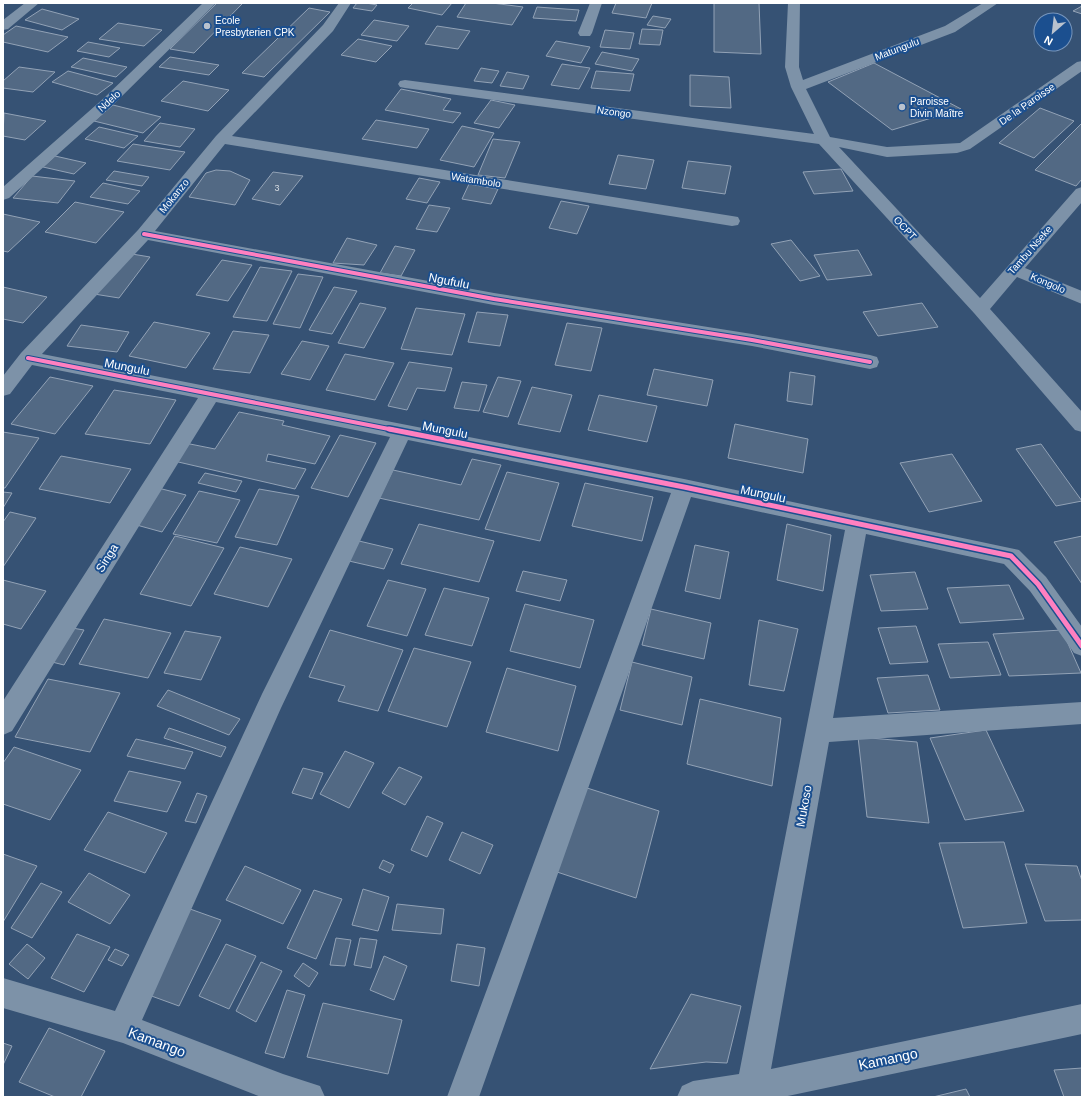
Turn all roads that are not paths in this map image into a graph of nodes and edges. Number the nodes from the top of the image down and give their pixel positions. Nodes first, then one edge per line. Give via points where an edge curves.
1 (34, 3) edge
2 (210, 3) edge
3 (345, 3) edge
4 (596, 3) edge
5 (794, 3) edge
6 (992, 3) edge
7 (3, 26) edge
8 (585, 33) dead end
9 (1082, 65) edge
10 (405, 84) dead end
11 (798, 87) junction
12 (221, 139) junction
13 (824, 140) junction
14 (1082, 192) edge
15 (3, 195) edge
16 (732, 221) dead end
17 (144, 234) junction
18 (1014, 269) junction
19 (1082, 298) edge
20 (980, 309) junction
21 (28, 358) junction
22 (870, 362) dead end
23 (3, 389) edge
24 (211, 394) junction
25 (1082, 425) edge
26 (402, 432) junction
27 (684, 488) junction
28 (857, 524) junction
29 (1082, 646) edge
30 (1082, 713) edge
31 (3, 723) edge
32 (818, 731) junction
33 (3, 993) edge
34 (1082, 1019) edge
35 (123, 1028) junction
36 (752, 1088) junction
37 (309, 1097) edge
38 (463, 1097) edge
39 (693, 1097) edge

1 - 7 street
2 - 15 street, Ndelo via 110,101
3 - 12 street, Mokanzo via 328,28
4 - 8 street
5 - 11 street, OCPT via 792,66
6 - 11 street, Matungulu via 950,29
9 - 13 street, De la Paroisse via 972,142 958,148 887,152
10 - 13 street, Nzongo
11 - 13 street, OCPT
12 - 16 street, Watambolo
12 - 17 street, Mokanzo
13 - 20 street, OCPT
14 - 18 street, Tambu Nseke
17 - 21 street, Mokanzo
17 - 22 street, Ngufulu via 494,299 752,340
18 - 19 street, Kongolo
18 - 20 street, Tambu Nseke
20 - 25 street, OCPT
21 - 23 street, Mokanzo
21 - 24 street, Mungulu
24 - 26 street, Mungulu
24 - 31 street, Singa
26 - 27 street, Mungulu
26 - 35 street via 271,702
27 - 28 street, Mungulu
27 - 38 street
28 - 29 street, Mungulu via 1011,556 1038,584
28 - 32 street, Mukoso
30 - 32 street
32 - 36 street, Mukoso
33 - 35 street, Kamango
34 - 36 street, Kamango
35 - 37 street, Kamango via 283,1090
36 - 39 street, Kamango

